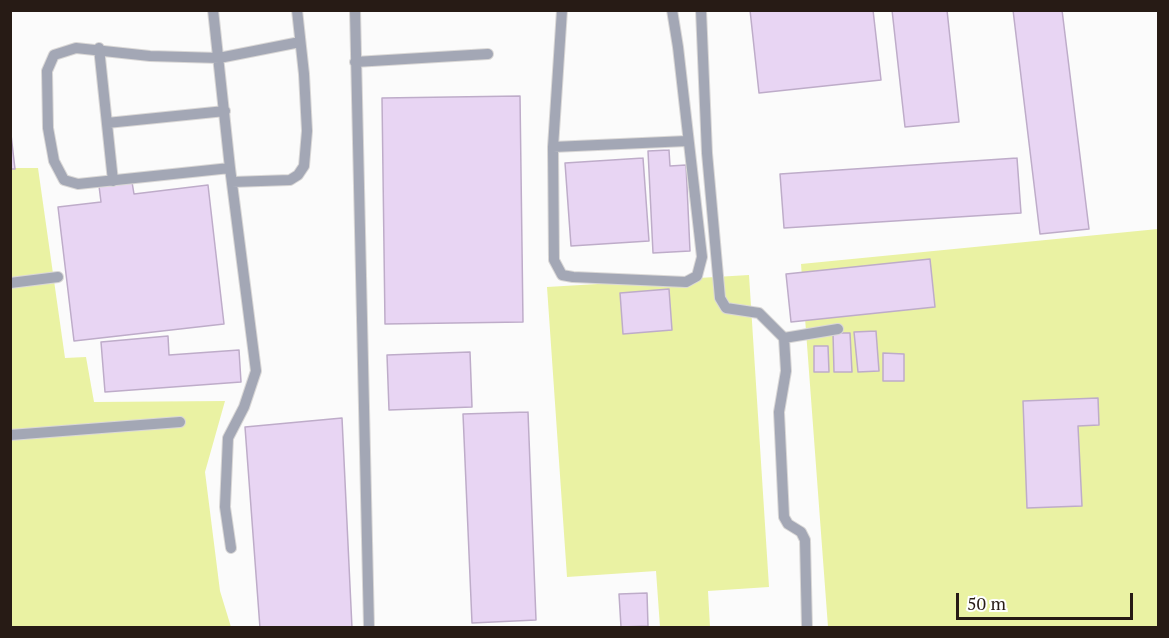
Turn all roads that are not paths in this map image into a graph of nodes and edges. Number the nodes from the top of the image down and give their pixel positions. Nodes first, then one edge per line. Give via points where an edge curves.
1 (213, 10) edge
2 (297, 10) edge
3 (355, 10) edge
4 (562, 10) edge
5 (672, 10) edge
6 (701, 10) edge
7 (300, 42) junction
8 (99, 48) junction
9 (488, 54) dead end
10 (219, 57) junction
11 (355, 62) junction
12 (225, 111) junction
13 (107, 123) junction
14 (687, 141) junction
15 (554, 147) junction
16 (230, 168) junction
17 (113, 181) junction
18 (231, 182) junction
19 (58, 277) dead end
20 (10, 283) edge
21 (838, 328) dead end
22 (784, 338) junction
23 (180, 422) dead end
24 (10, 435) edge
25 (231, 548) dead end
26 (369, 627) edge
27 (807, 627) edge

1 - 10 lane
2 - 7 lane
3 - 11 lane
4 - 15 lane
5 - 14 lane
6 - 22 lane via 707,153 720,297 726,308 759,313
7 - 10 lane
7 - 18 lane via 307,131 304,166 290,180
8 - 10 lane via 150,56
8 - 13 lane
8 - 17 lane via 76,48 54,55 47,71 48,128 54,161 64,180 78,184
9 - 11 lane
10 - 12 lane
11 - 26 lane
12 - 13 lane
12 - 16 lane
13 - 17 lane
14 - 15 lane
14 - 15 lane via 702,256 697,276 686,282 562,275 554,260
16 - 17 lane
16 - 18 lane
18 - 25 lane via 256,371 244,408 228,438 225,507
19 - 20 lane
21 - 22 lane
22 - 27 lane via 786,371 779,412 784,517 805,540
23 - 24 lane

